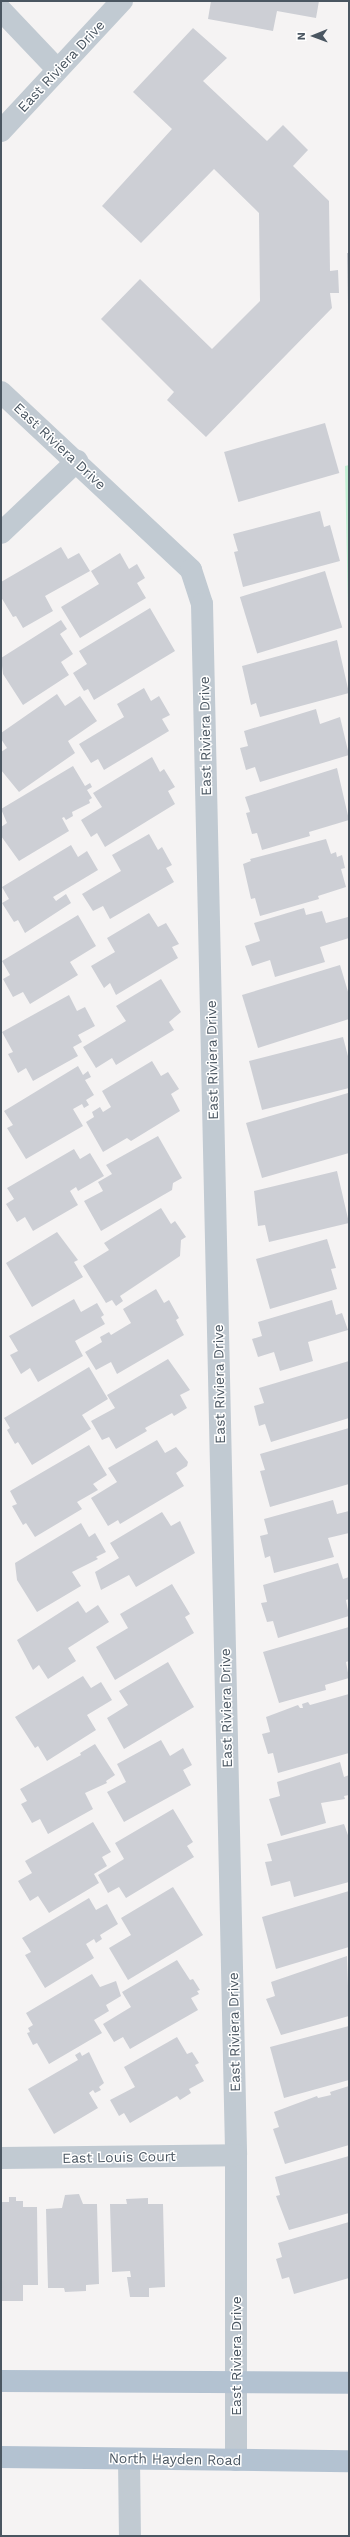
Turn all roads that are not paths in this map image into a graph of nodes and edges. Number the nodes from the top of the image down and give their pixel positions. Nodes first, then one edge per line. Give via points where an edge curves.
1 (122, 1) edge
2 (1, 10) edge
3 (57, 69) junction
4 (1, 131) edge
5 (1, 392) edge
6 (77, 461) junction
7 (1, 533) edge
8 (236, 2155) junction
9 (1, 2158) edge
10 (1, 2381) edge
11 (236, 2383) junction
12 (349, 2383) edge
13 (1, 2457) edge
14 (129, 2459) junction
15 (236, 2460) junction
16 (349, 2461) edge
17 (130, 2536) edge

1 - 3 street, East Riviera Drive
2 - 3 street
3 - 4 street, East Riviera Drive
5 - 6 street, East Riviera Drive
6 - 7 street
6 - 8 street, East Riviera Drive via 191,570 202,604
8 - 9 street, East Louis Court
8 - 11 street, East Riviera Drive
10 - 11 main road
11 - 12 main road
11 - 15 street, East Riviera Drive
13 - 14 main road, North Hayden Road
14 - 15 main road, North Hayden Road
14 - 17 street
15 - 16 main road, North Hayden Road

